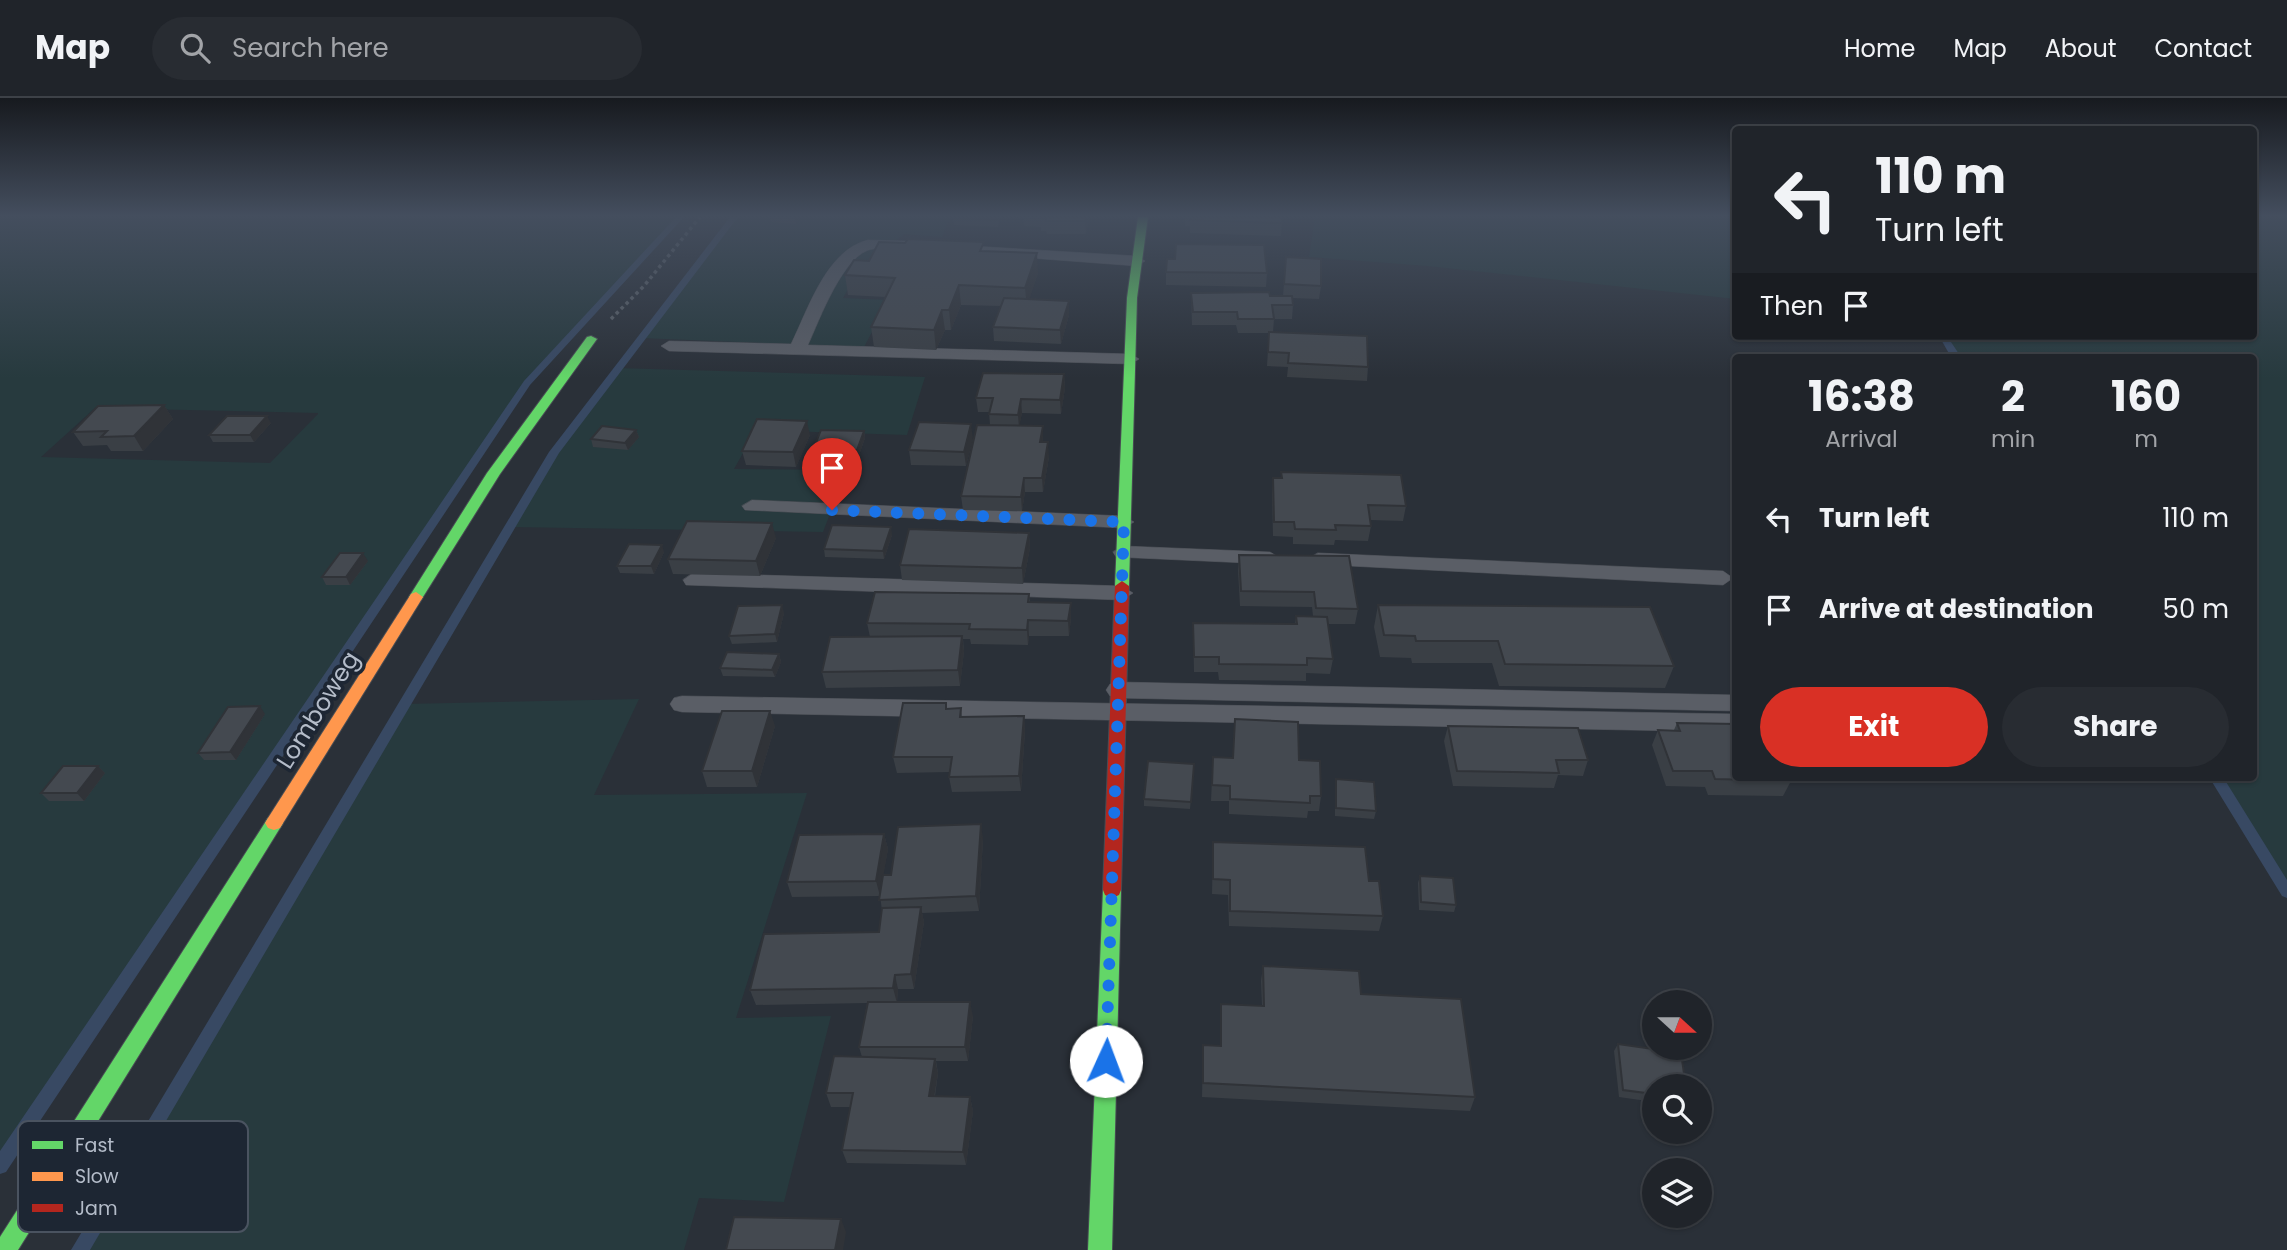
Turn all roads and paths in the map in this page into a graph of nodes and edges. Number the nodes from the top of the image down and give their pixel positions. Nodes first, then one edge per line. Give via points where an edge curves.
1 (657, 271) edge
2 (839, 271) edge
3 (1136, 271) edge
4 (591, 339) joint
5 (669, 346) dead end
6 (797, 350) junction
7 (1131, 359) junction
8 (752, 506) dead end
9 (1124, 522) junction
10 (1123, 552) junction
11 (1723, 578) dead end
12 (693, 580) edge
13 (1122, 593) junction
14 (1118, 700) junction
15 (1732, 703) edge
16 (682, 704) dead end
17 (1732, 723) edge
18 (86, 1121) edge
19 (18, 1229) edge
20 (5, 1250) edge
21 (1100, 1250) edge

1 - 4 path
2 - 6 lane
3 - 7 street
4 - 18 street, Lomboweg via 494,473
5 - 6 lane
6 - 7 lane
7 - 9 street
8 - 9 lane
9 - 10 street
10 - 11 lane
10 - 13 street
12 - 13 lane
13 - 14 street
14 - 15 lane
14 - 16 lane
14 - 17 lane
14 - 21 street
19 - 20 street, Lomboweg

